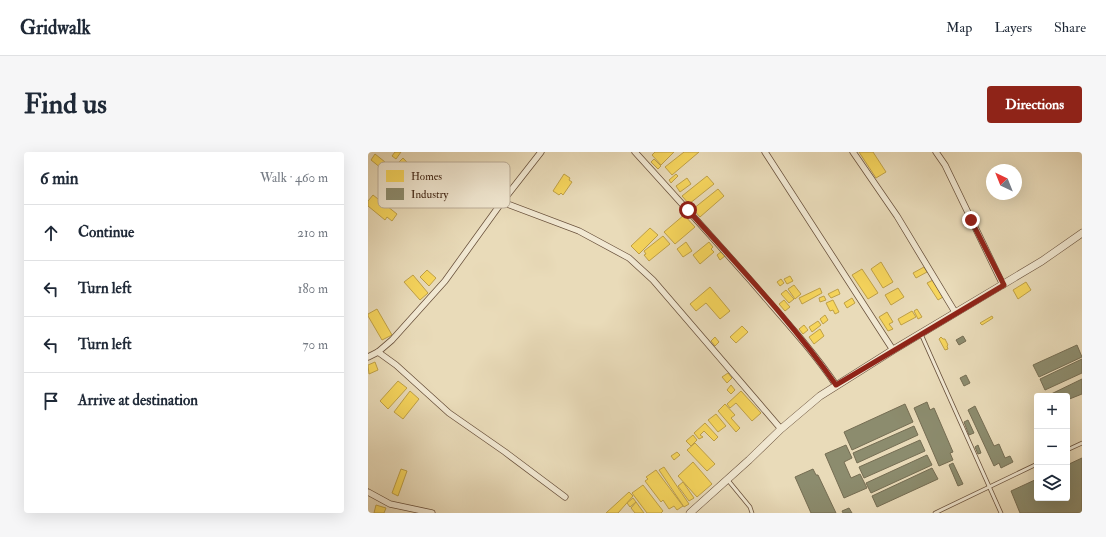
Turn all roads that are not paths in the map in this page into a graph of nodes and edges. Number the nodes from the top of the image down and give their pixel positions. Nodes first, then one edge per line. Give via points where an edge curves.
1 (541, 152) edge
2 (634, 152) edge
3 (765, 152) edge
4 (853, 152) edge
5 (936, 152) edge
6 (510, 192) edge
7 (510, 205) edge
8 (498, 208) edge
9 (1082, 233) edge
10 (1004, 285) junction
11 (956, 312) junction
12 (921, 334) junction
13 (892, 350) junction
14 (378, 352) junction
15 (368, 357) edge
16 (836, 385) junction
17 (781, 429) junction
18 (1082, 443) edge
19 (1070, 449) edge
20 (1035, 465) edge
21 (727, 479) junction
22 (989, 487) junction
23 (368, 492) edge
24 (565, 497) dead end
25 (432, 513) edge
26 (690, 513) edge
27 (752, 513) edge
28 (935, 513) edge
29 (1001, 513) edge

1 - 6 street
2 - 16 street via 774,308 823,365
3 - 13 street
4 - 11 street via 897,216
5 - 10 street
7 - 17 street via 578,231 629,258 653,280
8 - 14 street via 445,281
9 - 10 street
10 - 11 street
11 - 12 street
12 - 13 street
12 - 22 lane
13 - 16 street
14 - 15 street
14 - 24 street via 450,413
16 - 17 street
17 - 21 street
18 - 19 lane
20 - 22 lane
21 - 26 street
21 - 27 lane
22 - 28 lane
22 - 29 lane
23 - 25 street via 390,504

